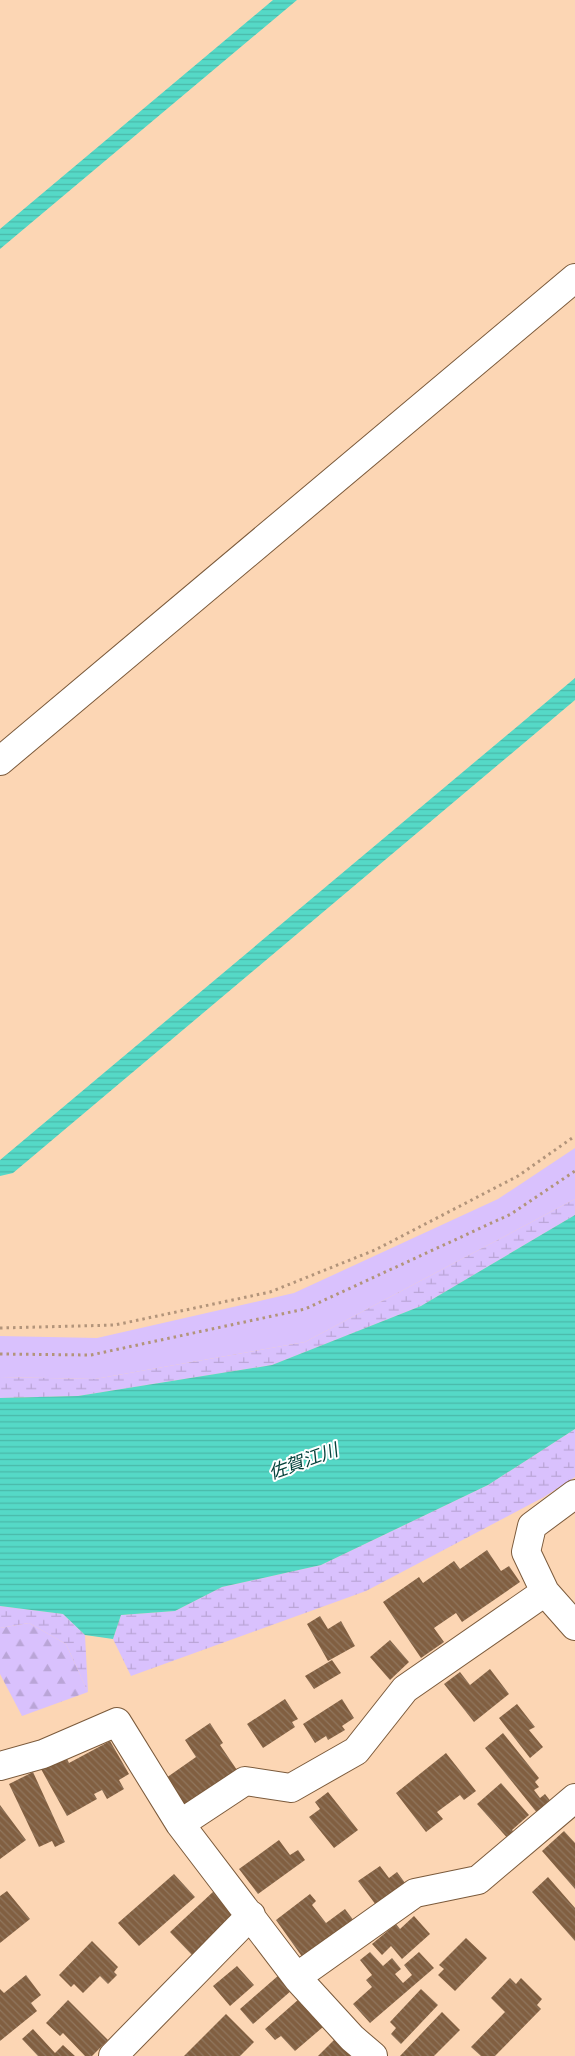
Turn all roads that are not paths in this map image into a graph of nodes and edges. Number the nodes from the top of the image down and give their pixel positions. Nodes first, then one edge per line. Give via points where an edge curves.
1 (575, 278) edge
2 (0, 762) edge
3 (575, 1494) edge
4 (544, 1592) junction
5 (575, 1626) edge
6 (0, 1766) edge
7 (575, 1798) edge
8 (180, 1824) junction
9 (250, 1916) junction
10 (308, 1969) dead end
11 (113, 2056) edge
12 (373, 2056) edge

1 - 2 street
3 - 4 street via 532,1526 526,1552
4 - 5 street
4 - 8 street via 404,1689 356,1751 292,1788 245,1780
6 - 8 street via 43,1754 116,1722
7 - 10 street via 478,1880 415,1893
8 - 9 street
9 - 11 street
9 - 12 street via 298,1979

